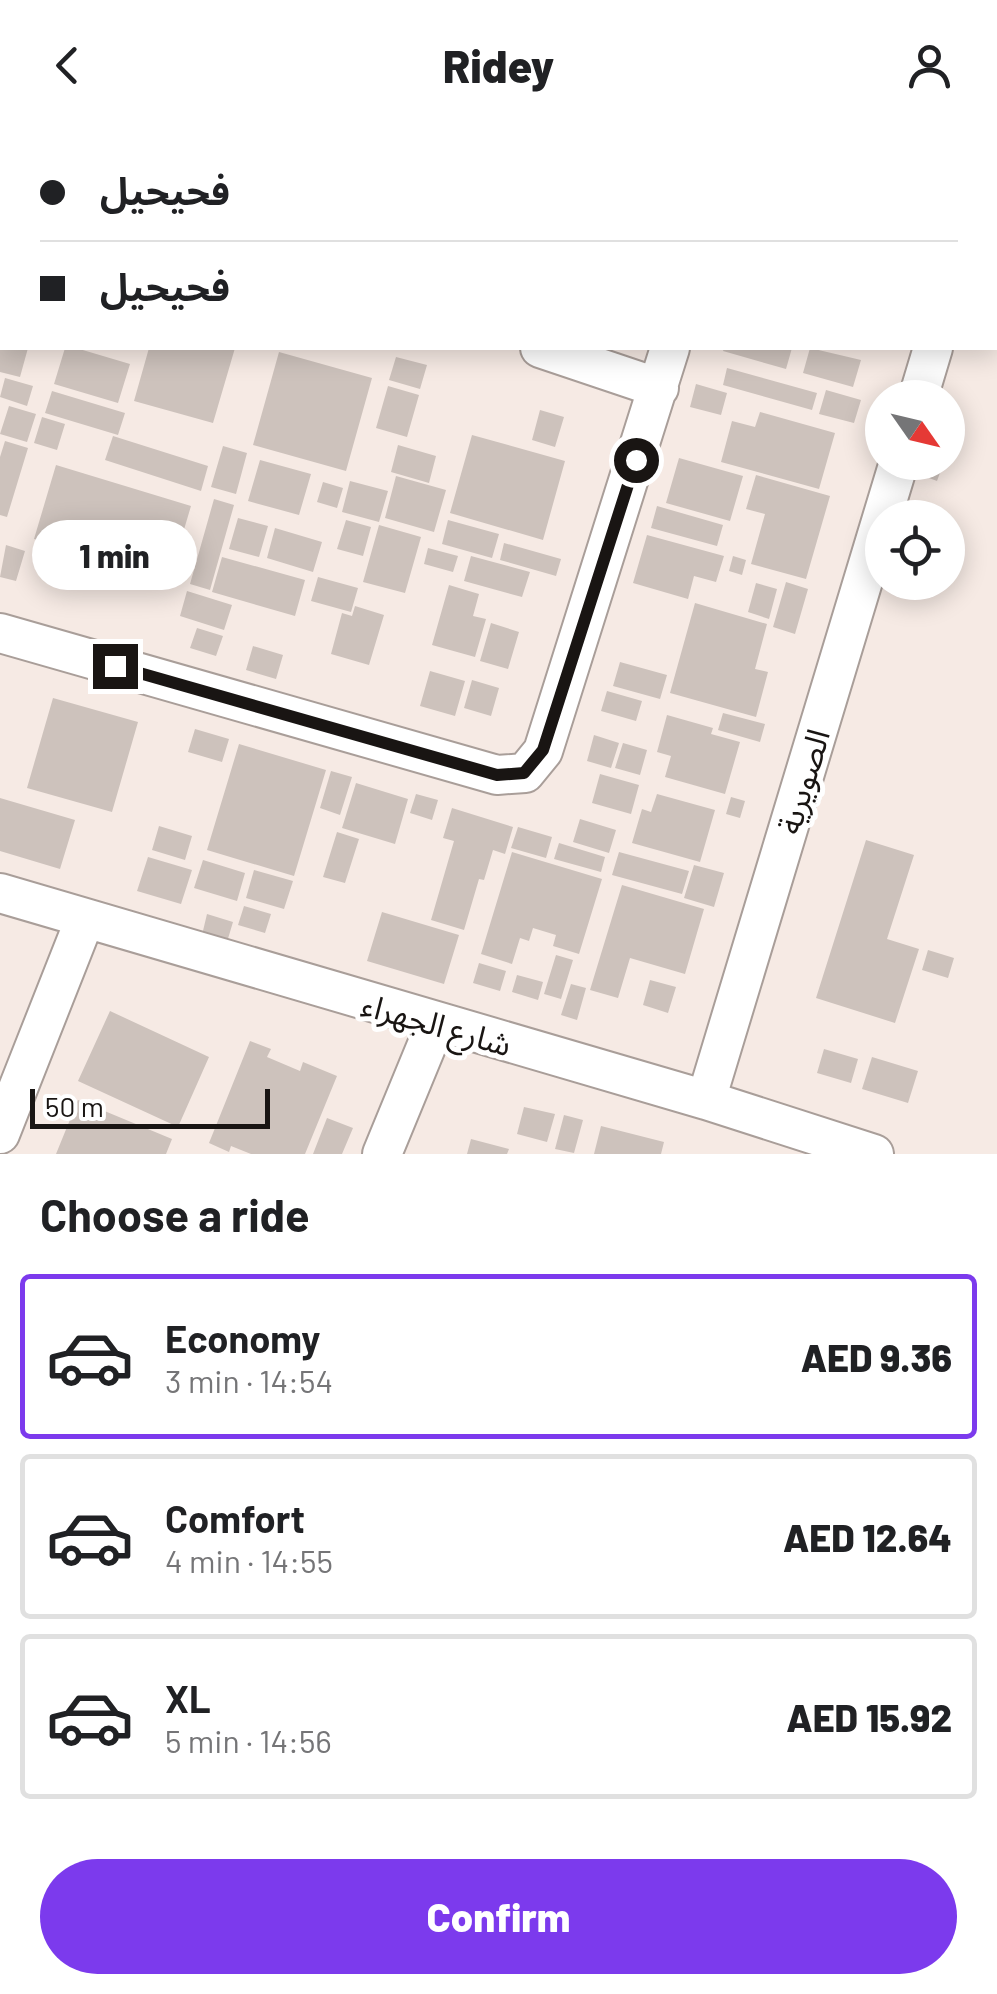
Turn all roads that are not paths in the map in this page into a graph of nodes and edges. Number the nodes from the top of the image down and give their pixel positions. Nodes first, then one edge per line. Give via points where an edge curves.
1 (546, 350) edge
2 (670, 350) edge
3 (932, 350) edge
4 (923, 380) edge
5 (660, 388) junction
6 (893, 480) edge
7 (0, 632) edge
8 (0, 894) edge
9 (85, 919) junction
10 (436, 1023) junction
11 (706, 1100) junction
12 (0, 1134) edge
13 (382, 1154) edge
14 (874, 1154) edge

1 - 5 street
2 - 5 street
3 - 4 street
5 - 7 street via 543,750 524,773 497,775
6 - 11 street, الصويرية
8 - 9 street, شارع الجهراء
9 - 10 street, شارع الجهراء
9 - 12 street
10 - 11 street, شارع الجهراء
10 - 13 street
11 - 14 street, شارع الجهراء

